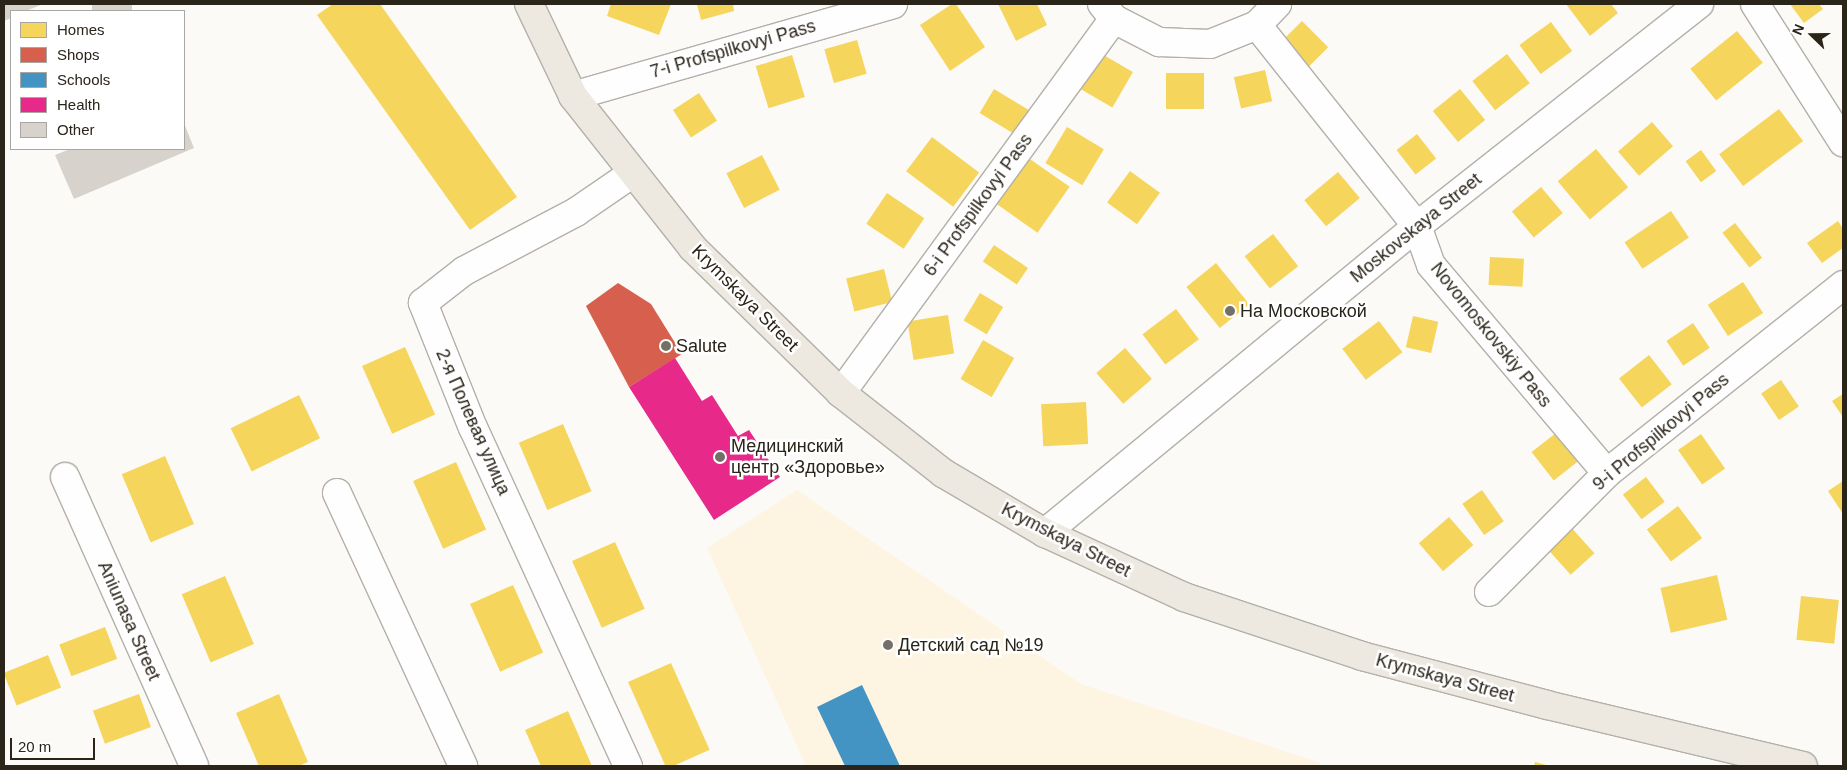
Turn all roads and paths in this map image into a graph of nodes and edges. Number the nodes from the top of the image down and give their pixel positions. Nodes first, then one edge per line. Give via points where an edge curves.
1 (528, 4) edge
2 (893, 4) edge
3 (1277, 4) edge
4 (1699, 4) edge
5 (1755, 4) edge
6 (1108, 11) edge
7 (1257, 25) junction
8 (573, 96) junction
9 (1843, 142) edge
10 (634, 173) junction
11 (1417, 226) junction
12 (1843, 284) edge
13 (841, 392) junction
14 (1607, 473) junction
15 (65, 476) dead end
16 (337, 493) dead end
17 (1045, 533) junction
18 (1489, 592) dead end
19 (194, 766) edge
20 (463, 766) edge
21 (628, 766) edge
22 (1803, 766) edge

1 - 8 main road, Krymskaya Street
2 - 8 street, 7-i Profspilkovyi Pass
3 - 7 street
4 - 11 street, Moskovskaya Street
5 - 9 street
6 - 7 street via 1159,42 1210,44
6 - 13 street, 6-i Profspilkovyi Pass
7 - 11 street, Novomoskovskiy Pass
8 - 10 main road, Krymskaya Street
10 - 13 main road, Krymskaya Street via 693,248
10 - 21 street, 2-я Полевая улица via 576,212 464,271 423,304 473,428
11 - 14 street, Novomoskovskiy Pass via 1431,265
11 - 17 street, Moskovskaya Street
12 - 14 street, 9-i Profspilkovyi Pass
13 - 17 main road, Krymskaya Street via 943,474
14 - 18 street, 9-i Profspilkovyi Pass
15 - 19 street, Aniunasa Street
16 - 20 street
17 - 22 main road, Krymskaya Street via 1184,597 1362,656 1547,705

